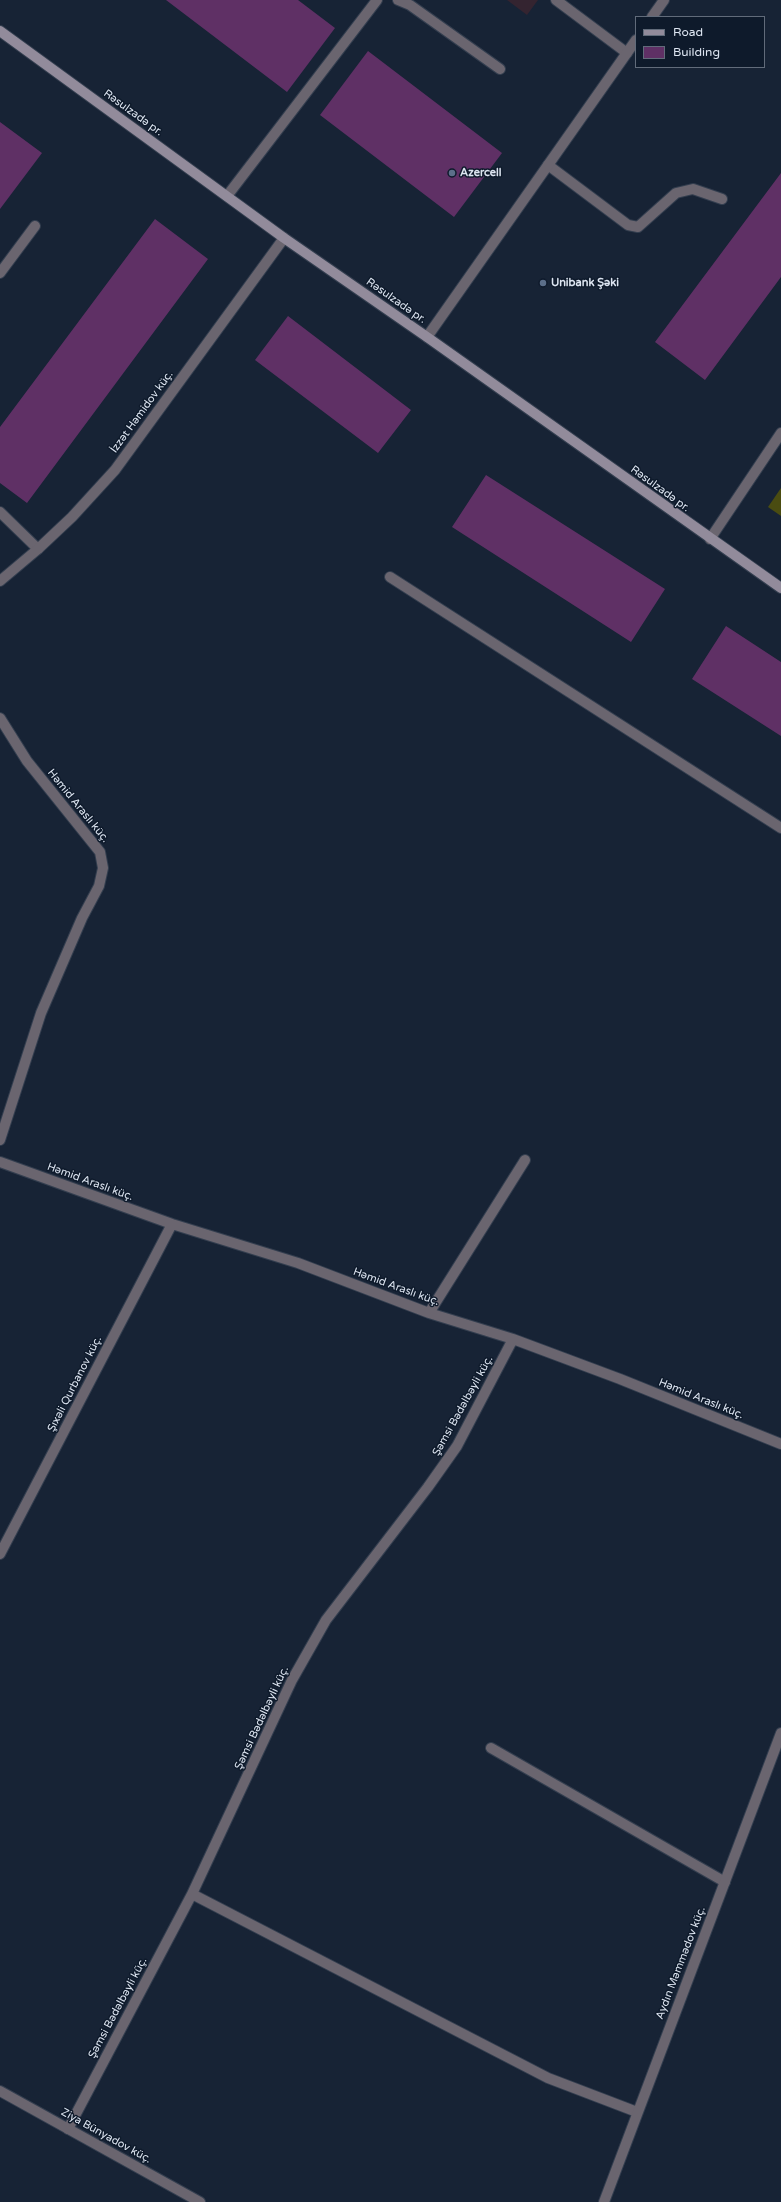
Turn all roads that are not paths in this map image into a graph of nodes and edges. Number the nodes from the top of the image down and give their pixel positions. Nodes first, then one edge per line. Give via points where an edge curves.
1 (377, 0) edge
2 (398, 0) edge
3 (556, 0) edge
4 (664, 0) edge
5 (653, 16) edge
6 (0, 31) edge
7 (635, 41) edge
8 (627, 53) junction
9 (500, 69) dead end
10 (548, 165) junction
11 (227, 196) junction
12 (722, 199) dead end
13 (35, 226) dead end
14 (284, 238) junction
15 (0, 273) edge
16 (427, 337) junction
17 (781, 434) edge
18 (0, 512) edge
19 (710, 539) junction
20 (38, 549) junction
21 (390, 577) dead end
22 (0, 581) edge
23 (781, 588) edge
24 (0, 718) edge
25 (781, 828) edge
26 (0, 1140) edge
27 (525, 1160) dead end
28 (0, 1162) edge
29 (172, 1224) junction
30 (429, 1313) junction
31 (513, 1339) junction
32 (781, 1444) edge
33 (0, 1554) edge
34 (781, 1733) edge
35 (491, 1748) dead end
36 (725, 1882) junction
37 (192, 1894) junction
38 (0, 2091) edge
39 (637, 2112) junction
40 (68, 2129) junction
41 (200, 2202) edge
42 (604, 2202) edge

1 - 11 street
2 - 9 street via 410,5
3 - 8 street
4 - 5 street
6 - 11 main road, Rəsulzadə pr.
7 - 8 street
8 - 10 street
10 - 12 street via 628,225 638,227 676,193 693,189
10 - 16 street
11 - 14 main road, Rəsulzadə pr.
13 - 15 street
14 - 16 main road, Rəsulzadə pr.
14 - 20 street, İzzət Həmidov küç. via 115,470 72,517
16 - 19 main road, Rəsulzadə pr.
17 - 19 street
18 - 20 street
19 - 23 main road, Rəsulzadə pr.
20 - 22 street, İzzət Həmidov küç.
21 - 25 street
24 - 26 street, Həmid Araslı küç. via 27,761 100,852 103,868 99,886 82,918 41,1013
27 - 30 street
28 - 29 street, Həmid Araslı küç.
29 - 30 street, Həmid Araslı küç. via 298,1263
29 - 33 street, Şıxəli Qurbanov küç.
30 - 31 street, Həmid Araslı küç.
31 - 32 street, Həmid Araslı küç.
31 - 37 street, Şəmsi Bədəlbəyli küç. via 448,1458 428,1488 326,1620 292,1680
34 - 36 street, Aydın Məmmədov küç.
35 - 36 street
36 - 39 street, Aydın Məmmədov küç.
37 - 39 street via 548,2078
37 - 40 street, Şəmsi Bədəlbəyli küç.
38 - 40 street, Ziya Bünyadov küç.
39 - 42 street, Aydın Məmmədov küç.
40 - 41 street, Ziya Bünyadov küç.

